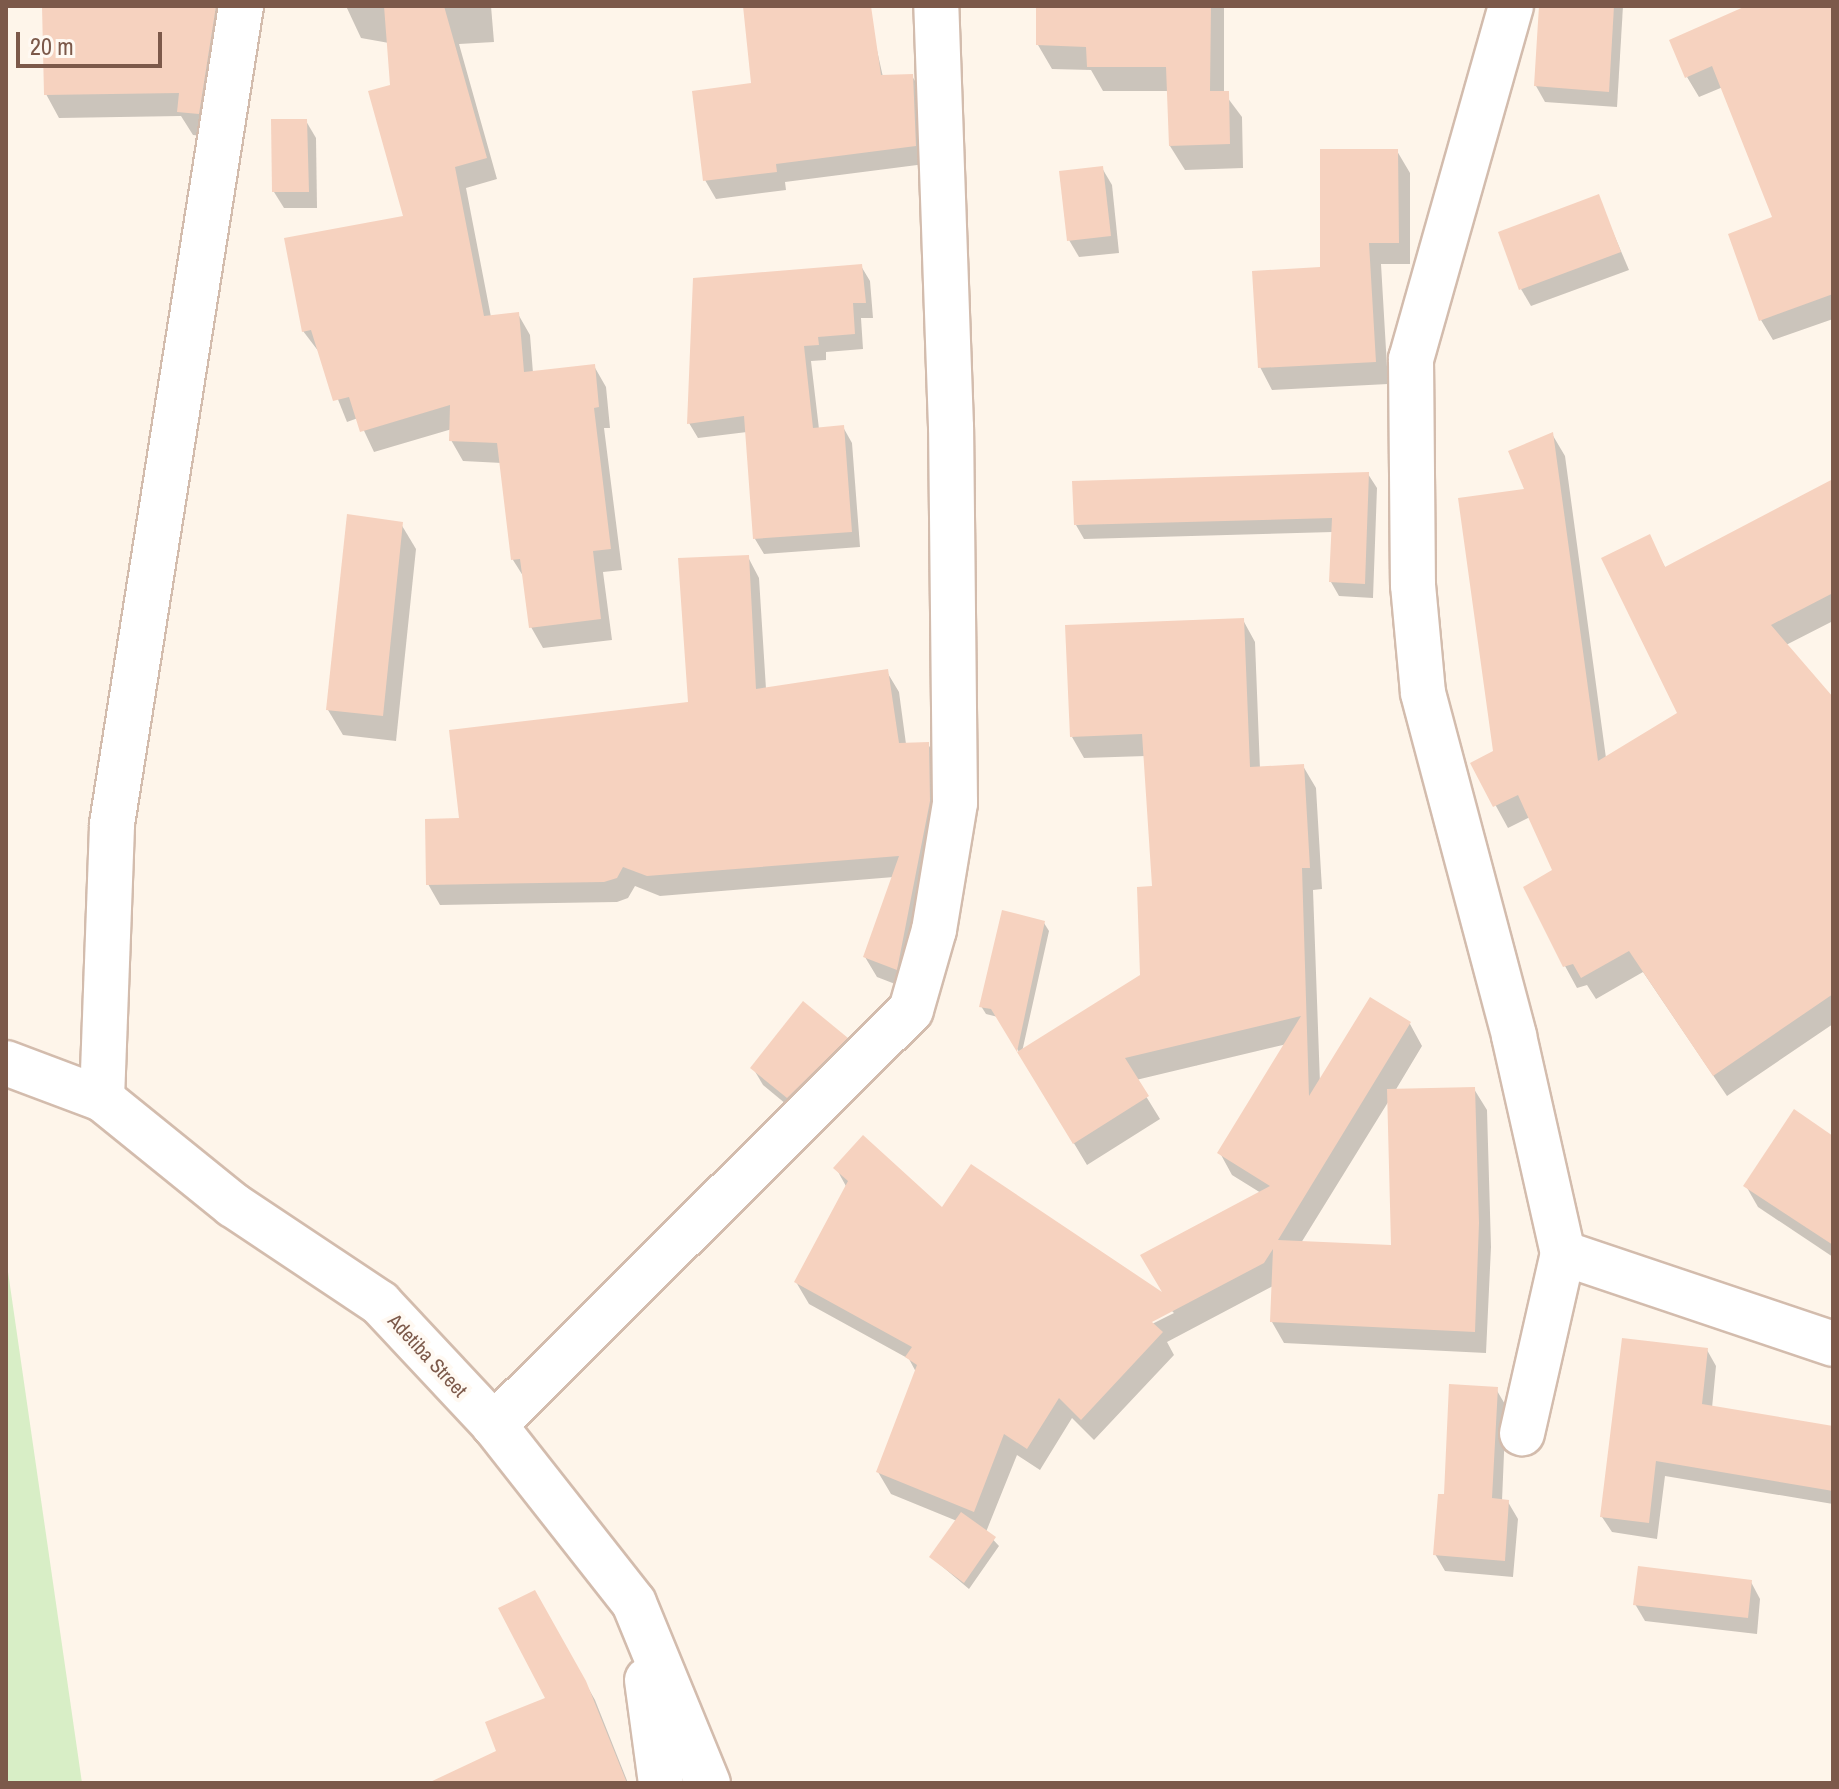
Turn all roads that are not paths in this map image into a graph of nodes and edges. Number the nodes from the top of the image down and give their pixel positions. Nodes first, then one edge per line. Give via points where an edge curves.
1 (241, 6) edge
2 (936, 6) edge
3 (1511, 6) edge
4 (6, 1063) edge
5 (102, 1099) junction
6 (1563, 1253) junction
7 (1833, 1344) edge
8 (494, 1425) junction
9 (1522, 1433) dead end
10 (634, 1603) junction
11 (661, 1783) edge
12 (708, 1783) edge

1 - 5 street via 112,824
2 - 8 street via 951,427 955,803 934,930 911,1010
3 - 6 street via 1411,359 1413,585 1423,693 1514,1036
4 - 5 street, Adetiba Street
5 - 8 street, Adetiba Street via 233,1205 380,1303
6 - 7 street
6 - 9 street
8 - 10 street, Adetiba Street
10 - 11 street
10 - 12 street, Adetiba Street

